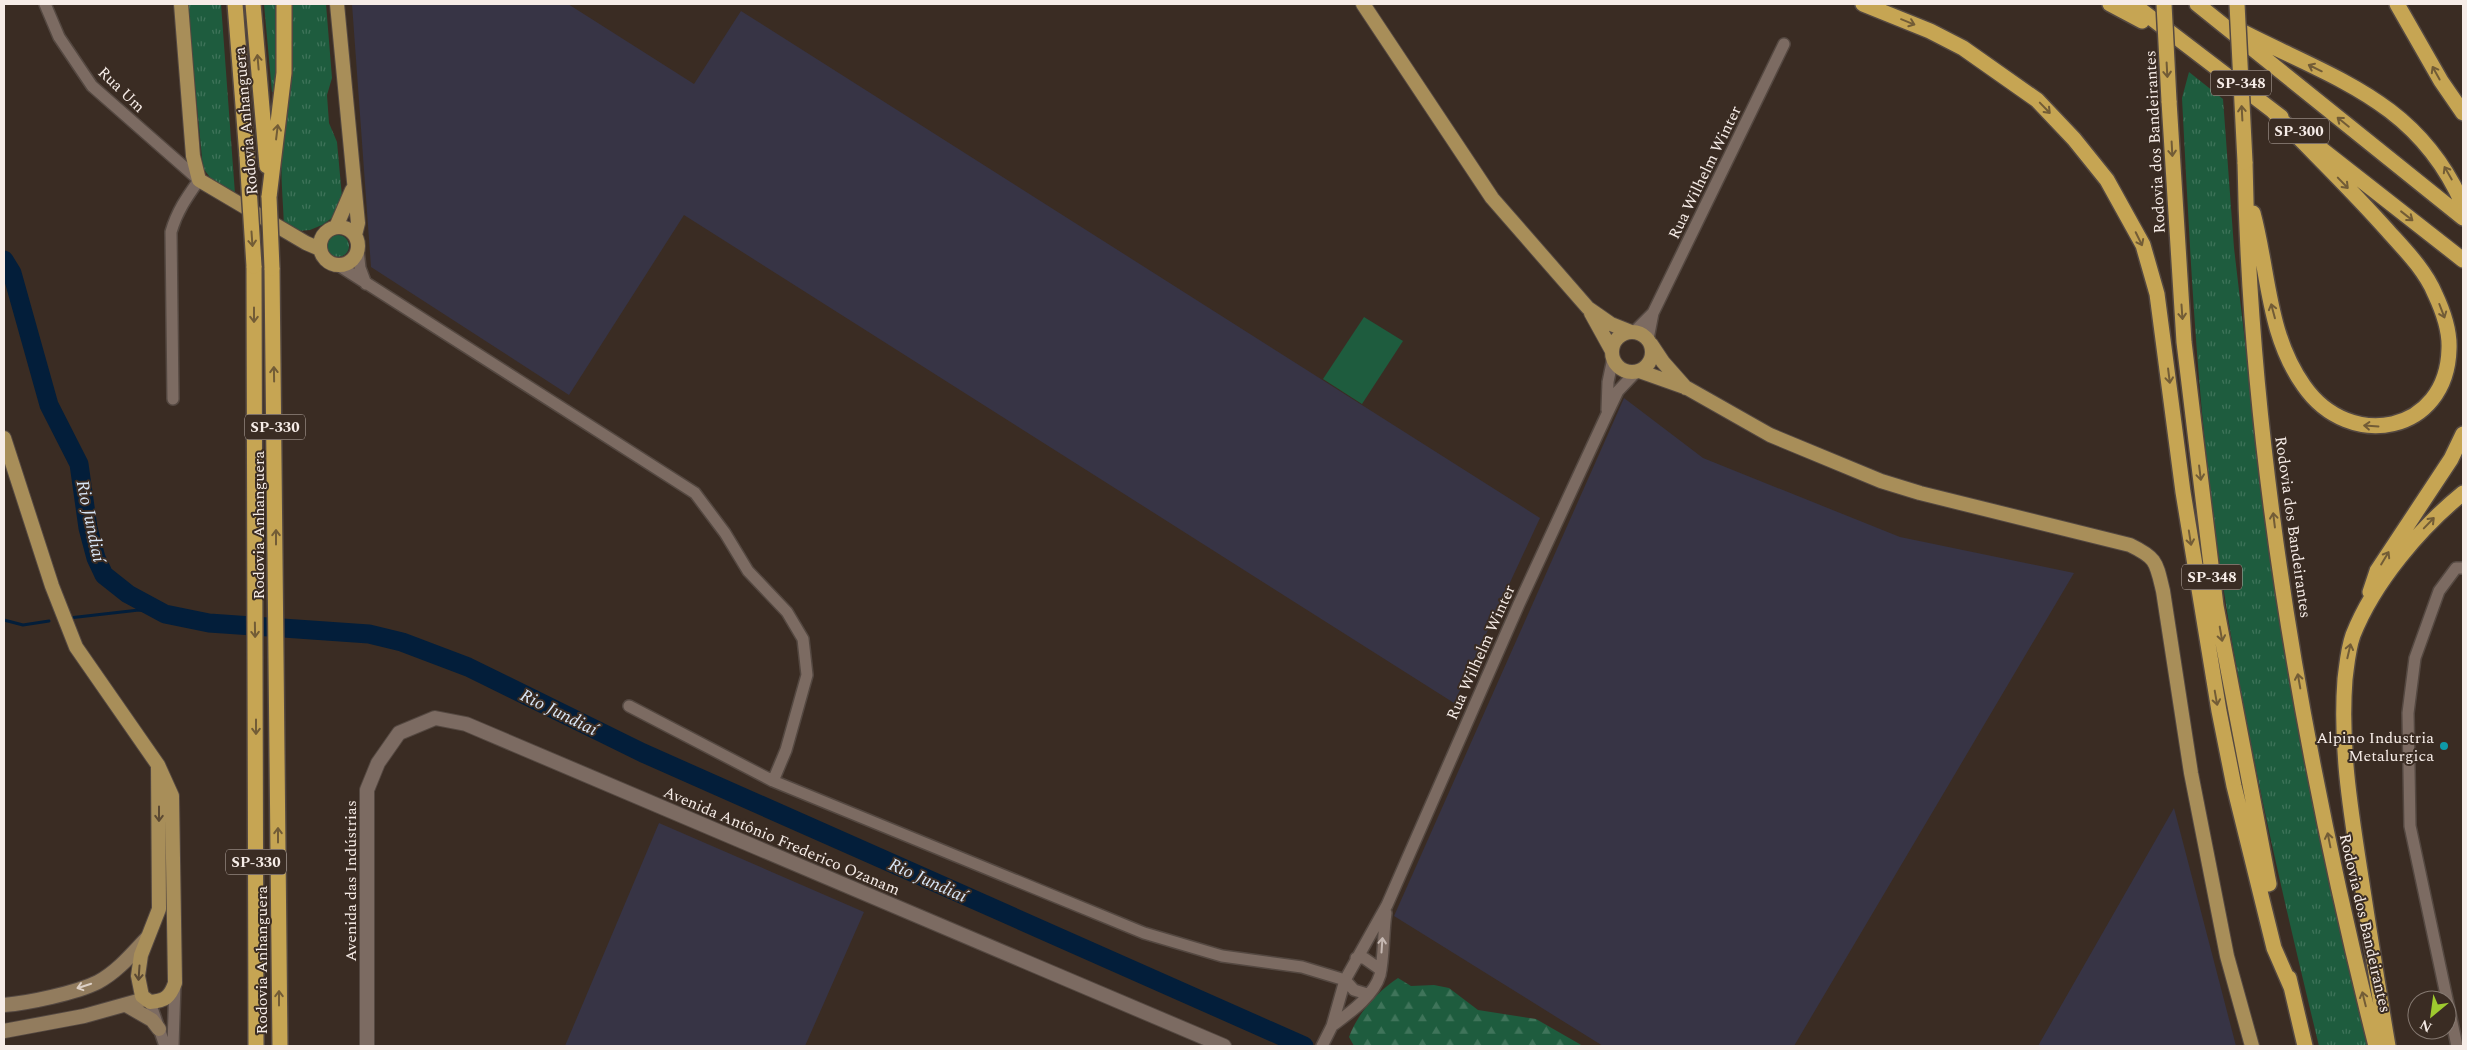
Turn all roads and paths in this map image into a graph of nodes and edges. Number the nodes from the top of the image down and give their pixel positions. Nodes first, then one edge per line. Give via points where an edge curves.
1 (45, 4) edge
2 (181, 4) edge
3 (235, 4) edge
4 (253, 4) edge
5 (284, 4) edge
6 (337, 4) edge
7 (1363, 4) edge
8 (1863, 4) edge
9 (2110, 4) edge
10 (2133, 4) edge
11 (2164, 4) edge
12 (2197, 4) edge
13 (2237, 4) edge
14 (2397, 4) edge
15 (2214, 18) junction
16 (1784, 44) dead end
17 (2200, 55) junction
18 (2273, 111) junction
19 (2463, 113) edge
20 (199, 180) junction
21 (2245, 184) junction
22 (353, 187) junction
23 (270, 198) junction
24 (2463, 205) edge
25 (2463, 218) edge
26 (330, 230) junction
27 (293, 234) junction
28 (355, 235) junction
29 (320, 248) junction
30 (358, 250) junction
31 (2463, 260) edge
32 (338, 265) junction
33 (366, 284) junction
34 (1588, 308) junction
35 (1653, 312) junction
36 (1632, 332) junction
37 (1649, 341) junction
38 (1612, 355) junction
39 (1638, 372) junction
40 (1686, 388) junction
41 (173, 399) dead end
42 (1607, 414) junction
43 (2463, 434) edge
44 (4, 438) edge
45 (8, 466) edge
46 (2463, 493) edge
47 (2463, 568) edge
48 (2361, 619) junction
49 (629, 706) dead end
50 (435, 718) joint
51 (158, 765) junction
52 (773, 782) junction
53 (159, 866) junction
54 (174, 870) junction
55 (1387, 905) junction
56 (149, 936) junction
57 (175, 948) junction
58 (1356, 958) junction
59 (1380, 970) junction
60 (1345, 980) junction
61 (175, 983) junction
62 (2291, 987) junction
63 (1367, 994) junction
64 (148, 1000) junction
65 (4, 1005) edge
66 (126, 1005) junction
67 (1330, 1028) junction
68 (159, 1029) junction
69 (4, 1032) edge
70 (164, 1046) edge
71 (173, 1046) edge
72 (256, 1046) edge
73 (280, 1046) edge
74 (367, 1046) edge
75 (1224, 1046) edge
76 (1322, 1046) edge
77 (2252, 1046) edge
78 (2305, 1046) edge
79 (2376, 1046) edge
80 (2388, 1046) edge
81 (2457, 1046) edge

1 - 20 street, Rua Um via 59,38 92,86
2 - 20 main road via 193,156
3 -> 72 highway, Rodovia Anhanguera / SP-330, bridge via 254,266
23 -> 4 highway, Rodovia Anhanguera / SP-330
23 -> 5 highway via 284,73
6 - 22 main road
7 - 34 main road via 1492,198
8 -> 62 highway via 1963,48 2037,100 2074,138 2107,180 2143,246 2157,294 2183,492 2219,711 2274,948
9 - 17 highway
10 - 17 highway, SP-300
11 -> 62 highway, Rodovia dos Bandeirantes / SP-348, bridge via 2184,342 2216,606
12 - 15 highway, SP-300
21 -> 13 highway, Rodovia dos Bandeirantes / SP-348, bridge
19 -> 14 highway
24 -> 15 highway via 2449,175 2406,122 2374,99
25 -> 15 highway, SP-300
16 - 35 street, Rua Wilhelm Winter
17 - 18 highway, SP-300
18 -> 21 highway via 2381,223 2412,258 2435,292 2445,320 2449,349 2445,376 2424,406 2404,421 2393,425 2363,426 2341,419 2323,407 2304,387 2290,362 2277,327
18 -> 31 highway, SP-300
20 - 27 main road
20 - 41 street via 183,202 171,232
79 -> 21 highway, Rodovia dos Bandeirantes / SP-348 via 2345,920 2284,594 2254,339
22 - 26 main road
22 - 28 main road via 358,223
73 -> 23 highway, Rodovia Anhanguera / SP-330, bridge
26 - 27 main road
26 - 28 main road via 350,230
26 - 29 main road
27 - 29 main road
28 - 30 main road
29 - 32 main road via 324,258
30 - 32 main road via 351,261
30 - 33 street
32 - 33 street
33 - 52 street via 695,493 726,533 748,571 787,612 803,639 807,675 786,750
34 - 36 main road via 1612,324
34 - 38 main road
35 - 36 street, Rua Wilhelm Winter
35 - 37 street, Rua Wilhelm Winter
36 - 37 main road
36 - 38 main road via 1618,338
37 - 39 main road via 1650,362
37 - 40 main road
38 - 39 main road via 1622,370
38 - 42 street, Rua Wilhelm Winter
39 - 40 main road
39 - 42 street, Rua Wilhelm Winter via 1618,391
40 - 77 main road via 1770,435 1881,480 1920,493 2130,545 2151,555 2163,591 2191,773 2227,956
42 - 55 street, Rua Wilhelm Winter
48 -> 43 highway via 2377,571 2451,459
44 - 45 main road
45 - 51 main road via 76,647
48 -> 46 highway via 2386,576 2415,538
47 - 81 street via 2456,568 2439,591 2415,658 2408,713 2410,826
80 -> 48 highway via 2344,748 2343,703 2347,660
49 - 52 street
50 - 74 street, Avenida das Indústrias via 399,732 378,763 367,790
50 - 75 street, Avenida Antônio Frederico Ozanam via 466,724
51 -> 53 main road
51 - 54 main road via 172,796
52 - 60 street via 1144,933 1222,956 1302,967
53 - 54 main road via 170,865
53 - 56 main road via 159,909
54 - 57 main road
55 - 58 street
59 -> 55 street
56 - 57 main road via 162,938
56 -> 64 main road via 141,955 138,976 139,988
56 -> 65 main road via 124,963 97,982 59,994
57 - 61 main road
58 - 59 street via 1364,958
58 - 60 street
59 - 63 street via 1377,982
60 - 63 street via 1354,990
60 - 67 street
61 - 64 main road via 172,994 165,1000
61 - 71 street
62 - 78 highway, Rodovia dos Bandeirantes / SP-348
63 - 67 street
64 - 66 main road
64 - 68 street
66 - 68 main road via 152,1020
66 - 69 main road
67 - 76 street
68 - 70 street

